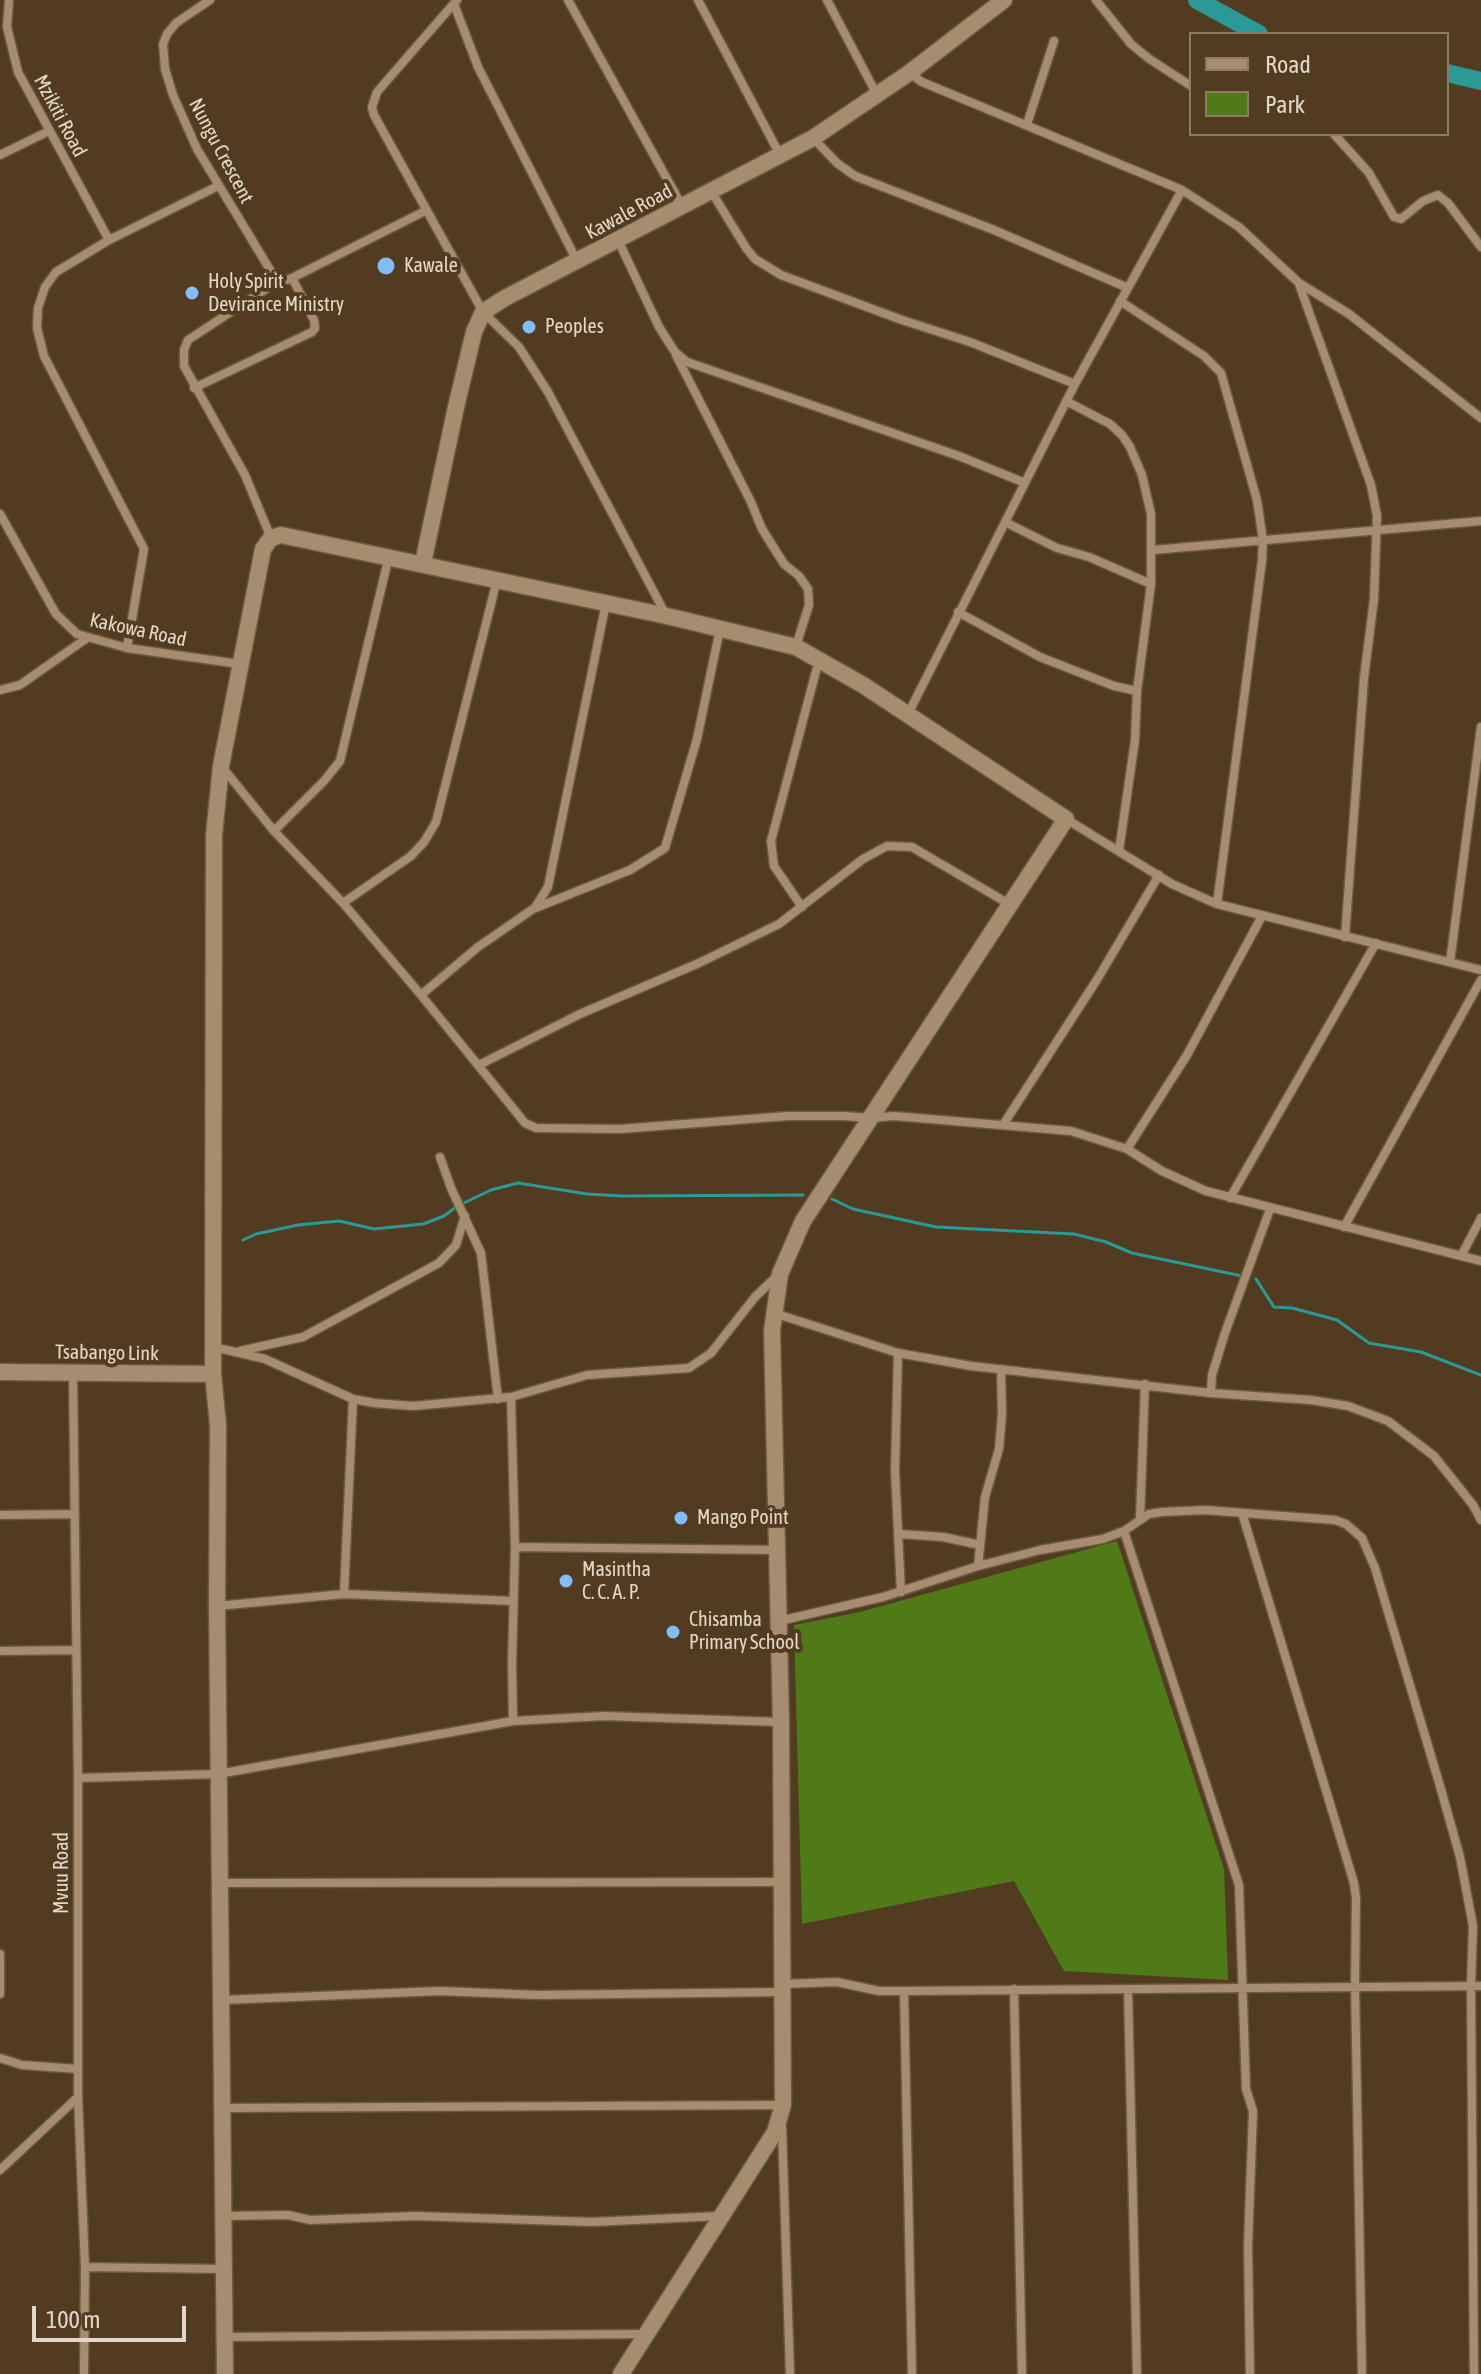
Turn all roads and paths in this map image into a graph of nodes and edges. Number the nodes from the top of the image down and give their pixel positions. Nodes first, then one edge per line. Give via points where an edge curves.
1 (9, 0) edge
2 (568, 0) edge
3 (698, 0) edge
4 (827, 0) edge
5 (1004, 0) edge
6 (1096, 0) edge
7 (206, 1) edge
8 (455, 2) edge
9 (1054, 41) dead end
10 (909, 73) junction
11 (1189, 85) edge
12 (878, 96) junction
13 (1027, 124) junction
14 (49, 131) junction
15 (1336, 136) edge
16 (813, 138) junction
17 (0, 155) edge
18 (780, 156) junction
19 (218, 186) junction
20 (1182, 190) junction
21 (711, 191) junction
22 (682, 207) junction
23 (425, 211) junction
24 (109, 240) junction
25 (618, 240) junction
26 (1481, 247) edge
27 (577, 261) junction
28 (292, 278) junction
29 (278, 283) junction
30 (1299, 283) junction
31 (1128, 288) junction
32 (1120, 301) junction
33 (483, 312) junction
34 (675, 352) junction
35 (1075, 384) junction
36 (194, 388) junction
37 (1066, 401) junction
38 (1481, 418) edge
39 (1025, 483) junction
40 (0, 514) edge
41 (1481, 521) edge
42 (1005, 522) junction
43 (1377, 531) junction
44 (271, 538) junction
45 (1263, 540) junction
46 (1153, 550) junction
47 (389, 556) junction
48 (423, 563) junction
49 (498, 579) junction
50 (1151, 584) junction
51 (606, 603) junction
52 (958, 612) junction
53 (667, 616) junction
54 (720, 629) junction
55 (87, 638) junction
56 (796, 647) junction
57 (127, 648) junction
58 (819, 660) junction
59 (239, 664) junction
60 (0, 690) edge
61 (1137, 691) junction
62 (908, 714) junction
63 (1481, 727) edge
64 (221, 766) junction
65 (1066, 819) junction
66 (274, 831) junction
67 (1119, 851) junction
68 (1159, 875) junction
69 (343, 903) junction
70 (1009, 904) junction
71 (1217, 904) junction
72 (802, 907) junction
73 (533, 909) junction
74 (1262, 916) junction
75 (1345, 937) junction
76 (1376, 943) junction
77 (1450, 962) junction
78 (1481, 970) edge
79 (1481, 980) edge
80 (421, 995) junction
81 (479, 1065) junction
82 (869, 1118) junction
83 (1003, 1125) junction
84 (1127, 1149) junction
85 (440, 1157) dead end
86 (1230, 1198) junction
87 (1270, 1209) junction
88 (465, 1216) junction
89 (1481, 1218) edge
90 (1344, 1227) junction
91 (1461, 1256) junction
92 (1481, 1261) edge
93 (780, 1274) junction
94 (773, 1313) junction
95 (214, 1347) junction
96 (231, 1352) junction
97 (898, 1353) junction
98 (1001, 1369) junction
99 (0, 1372) edge
100 (73, 1372) junction
101 (213, 1374) junction
102 (1145, 1384) junction
103 (1211, 1393) junction
104 (511, 1397) junction
105 (353, 1399) junction
106 (498, 1399) junction
107 (1242, 1513) junction
108 (75, 1514) junction
109 (0, 1515) edge
110 (1140, 1519) junction
111 (1481, 1520) edge
112 (1124, 1531) junction
113 (899, 1534) junction
114 (980, 1545) junction
115 (515, 1547) junction
116 (777, 1550) junction
117 (978, 1566) junction
118 (901, 1592) junction
119 (344, 1594) junction
120 (513, 1601) junction
121 (217, 1606) junction
122 (778, 1621) junction
123 (75, 1650) junction
124 (0, 1651) edge
125 (513, 1721) junction
126 (781, 1722) junction
127 (218, 1774) junction
128 (78, 1778) junction
129 (783, 1882) junction
130 (220, 1883) junction
131 (0, 1954) edge
132 (1355, 1985) junction
133 (1476, 1986) edge
134 (782, 1988) junction
135 (1241, 1988) junction
136 (1014, 1989) junction
137 (1128, 1989) junction
138 (904, 1991) junction
139 (0, 1994) edge
140 (221, 2000) junction
141 (0, 2058) edge
142 (78, 2069) junction
143 (78, 2097) junction
144 (221, 2108) junction
145 (782, 2112) junction
146 (0, 2150) edge
147 (8, 2161) junction
148 (0, 2170) edge
149 (222, 2216) junction
150 (720, 2216) junction
151 (85, 2267) junction
152 (223, 2269) junction
153 (646, 2334) junction
154 (224, 2337) junction
155 (84, 2374) edge
156 (225, 2374) edge
157 (621, 2374) edge
158 (790, 2374) edge
159 (912, 2374) edge
160 (1022, 2374) edge
161 (1137, 2374) edge
162 (1250, 2374) edge
163 (1362, 2374) edge
164 (1474, 2374) edge

1 - 14 street, Mzikiti Road via 13,57
2 - 22 street
3 - 18 street
4 - 12 street
5 - 10 street, Kawale Road
6 - 11 street via 1131,44
7 - 19 street, Nungu Crescent via 167,34 162,56 179,109
8 - 23 street via 377,92 372,107
8 - 27 street via 478,67
9 - 13 street
10 - 12 street, Kawale Road
10 - 13 street
12 - 16 street, Kawale Road
13 - 20 street
14 - 17 street
14 - 24 street, Mzikiti Road
15 - 26 street via 1369,173 1394,217 1401,219 1438,195
16 - 18 street, Kawale Road
16 - 31 street via 855,176
18 - 21 street, Kawale Road
19 - 24 street
19 - 29 street, Nungu Crescent
20 - 30 street via 1239,227
20 - 31 street
21 - 22 street, Kawale Road
21 - 35 street via 746,248 773,271
22 - 25 street, Kawale Road
23 - 28 street
23 - 33 street
24 - 57 street via 50,279 37,328 51,371 144,549
25 - 27 street, Kawale Road
25 - 34 street
27 - 33 street, Kawale Road
28 - 29 street
28 - 36 street via 316,324 312,332
29 - 36 street via 188,340 183,358
30 - 38 street via 1349,314
30 - 43 street via 1371,485
31 - 32 street
32 - 35 street
32 - 45 street via 1221,373
33 - 48 street via 452,421
33 - 53 street via 519,347 548,392
34 - 39 street via 700,368
34 - 56 street via 762,529 808,589 809,605
35 - 37 street
36 - 44 street via 245,475
37 - 39 street
37 - 46 street via 1110,424 1130,447 1151,514
39 - 42 street
40 - 55 street, Kakowa Road via 56,614
41 - 43 street
42 - 50 street
42 - 52 street
43 - 45 street
43 - 75 street
44 - 47 street via 291,536
44 - 59 street via 263,549
45 - 46 street
45 - 71 street
46 - 50 street
47 - 48 street
47 - 66 street via 340,761
48 - 49 street
49 - 51 street
49 - 69 street via 436,822 411,856
50 - 61 street
51 - 53 street
51 - 73 street via 548,887
52 - 61 street via 1040,657
52 - 62 street
53 - 54 street
54 - 56 street
54 - 73 street via 697,739 665,848 630,870
55 - 57 street, Kakowa Road
55 - 60 street via 20,685
56 - 58 street
57 - 59 street, Kakowa Road
58 - 62 street
58 - 72 street via 771,841 774,866
59 - 64 street
61 - 67 street
62 - 65 street
63 - 77 street
64 - 66 street
64 - 95 street via 212,952
65 - 67 street
65 - 70 street
66 - 69 street
67 - 68 street
68 - 71 street
68 - 83 street
69 - 80 street
70 - 72 street via 902,845 875,851
70 - 82 street
71 - 74 street
72 - 81 street via 750,939
73 - 80 street
74 - 75 street
74 - 84 street via 1187,1055
75 - 76 street
76 - 77 street
76 - 86 street
77 - 78 street
79 - 90 street
80 - 81 street
81 - 82 street via 525,1123 536,1128 620,1129 788,1116
82 - 83 street
82 - 93 street via 803,1221
83 - 84 street via 1071,1131
84 - 86 street via 1183,1182
85 - 88 street
86 - 87 street
87 - 90 street
87 - 103 street via 1225,1333
88 - 96 street via 461,1236 448,1254 407,1282 303,1337
88 - 106 street via 484,1266
89 - 91 street
90 - 91 street
91 - 92 street
93 - 94 street
93 - 104 street via 711,1353 689,1368 587,1375
94 - 97 street
94 - 116 street
95 - 96 street
95 - 101 street
96 - 105 street via 265,1359
97 - 98 street
97 - 113 street
98 - 102 street
98 - 114 street via 999,1449 985,1497
99 - 100 street, Tsabango Link
100 - 101 street, Tsabango Link
100 - 108 street, Mvuu Road
101 - 121 street via 218,1425
102 - 103 street
102 - 110 street
103 - 111 street via 1311,1400 1388,1421 1434,1456
104 - 106 street
104 - 115 street
105 - 106 street via 413,1406
105 - 119 street
107 - 110 street via 1179,1510
107 - 132 street via 1354,1883
107 - 133 street via 1335,1520 1355,1530 1367,1548 1460,1857 1473,1926
108 - 109 street
108 - 123 street, Mvuu Road
110 - 112 street
112 - 117 street
112 - 135 street via 1232,1858 1241,1905
113 - 114 street
113 - 118 street
114 - 117 street
115 - 116 street
115 - 120 street
116 - 122 street
117 - 118 street
118 - 122 street
119 - 120 street
119 - 121 street
120 - 125 street
121 - 127 street
122 - 126 street
123 - 124 street
123 - 128 street, Mvuu Road
125 - 126 street via 604,1716
125 - 127 street
126 - 129 street
127 - 128 street
127 - 130 street
128 - 142 street, Mvuu Road
129 - 130 street
129 - 134 street
130 - 140 street
131 - 139 street
132 - 133 street
132 - 135 street
132 - 163 street
133 - 164 street
134 - 138 street via 837,1982
134 - 140 street via 538,1995 440,1991
134 - 145 street
135 - 137 street
135 - 162 street via 1246,2089 1253,2111
136 - 137 street
136 - 138 street
136 - 160 street
137 - 161 street
138 - 159 street
140 - 144 street
141 - 142 street
142 - 143 street, Mvuu Road
143 - 147 street
143 - 151 street, Mvuu Road
144 - 145 street
144 - 149 street
145 - 150 street
145 - 158 street
146 - 147 street
147 - 148 street
149 - 150 street via 592,2222
149 - 152 street
150 - 153 street
151 - 152 street
151 - 155 street, Mvuu Road
152 - 154 street
153 - 154 street
153 - 157 street
154 - 156 street

